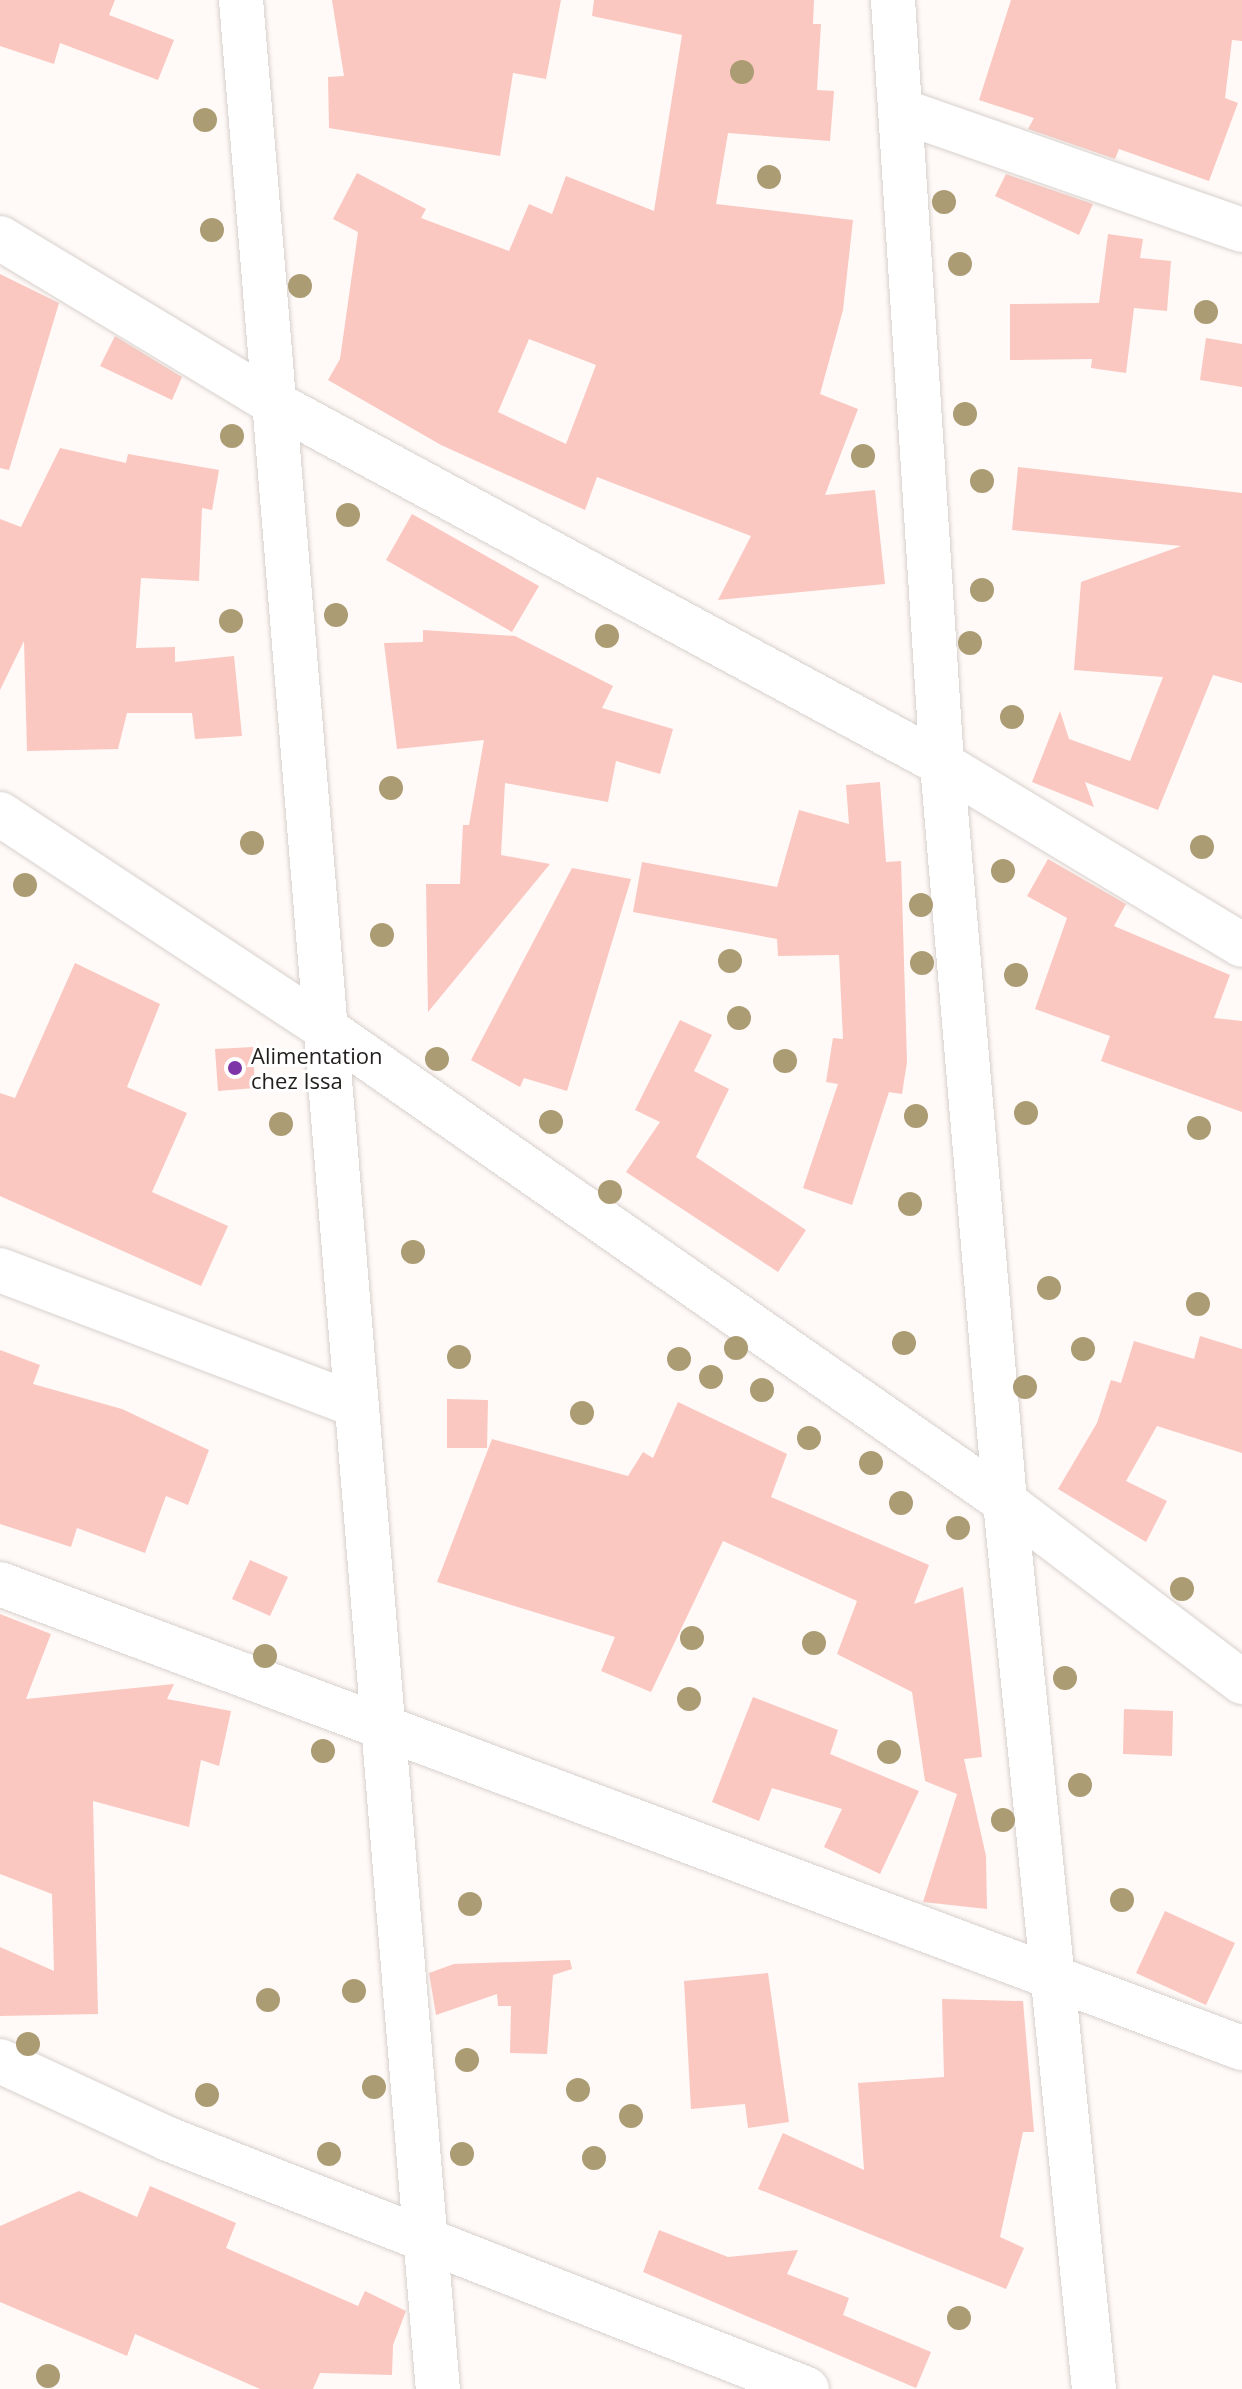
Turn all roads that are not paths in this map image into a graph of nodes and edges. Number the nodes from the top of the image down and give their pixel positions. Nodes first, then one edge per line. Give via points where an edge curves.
1 (241, 0) edge
2 (893, 0) edge
3 (905, 112) junction
4 (1242, 230) edge
5 (0, 238) edge
6 (272, 402) junction
7 (942, 764) junction
8 (0, 814) edge
9 (1242, 945) edge
10 (322, 1026) junction
11 (0, 1270) edge
12 (355, 1405) junction
13 (1005, 1502) junction
14 (0, 1584) edge
15 (1242, 1682) edge
16 (389, 1729) junction
17 (1055, 1977) junction
18 (1242, 2048) edge
19 (0, 2061) edge
20 (428, 2239) junction
21 (438, 2389) edge
22 (807, 2389) edge
23 (1094, 2389) edge

1 - 6 street
2 - 3 street
3 - 4 street
3 - 7 street
5 - 6 street
6 - 7 street
6 - 10 street
7 - 9 street
7 - 13 street
8 - 10 street
10 - 12 street
10 - 13 street
11 - 12 street
12 - 16 street
13 - 15 street
13 - 17 street
14 - 16 street
16 - 17 street
16 - 20 street
17 - 18 street
17 - 23 street
19 - 20 street via 168,2139
20 - 21 street
20 - 22 street

